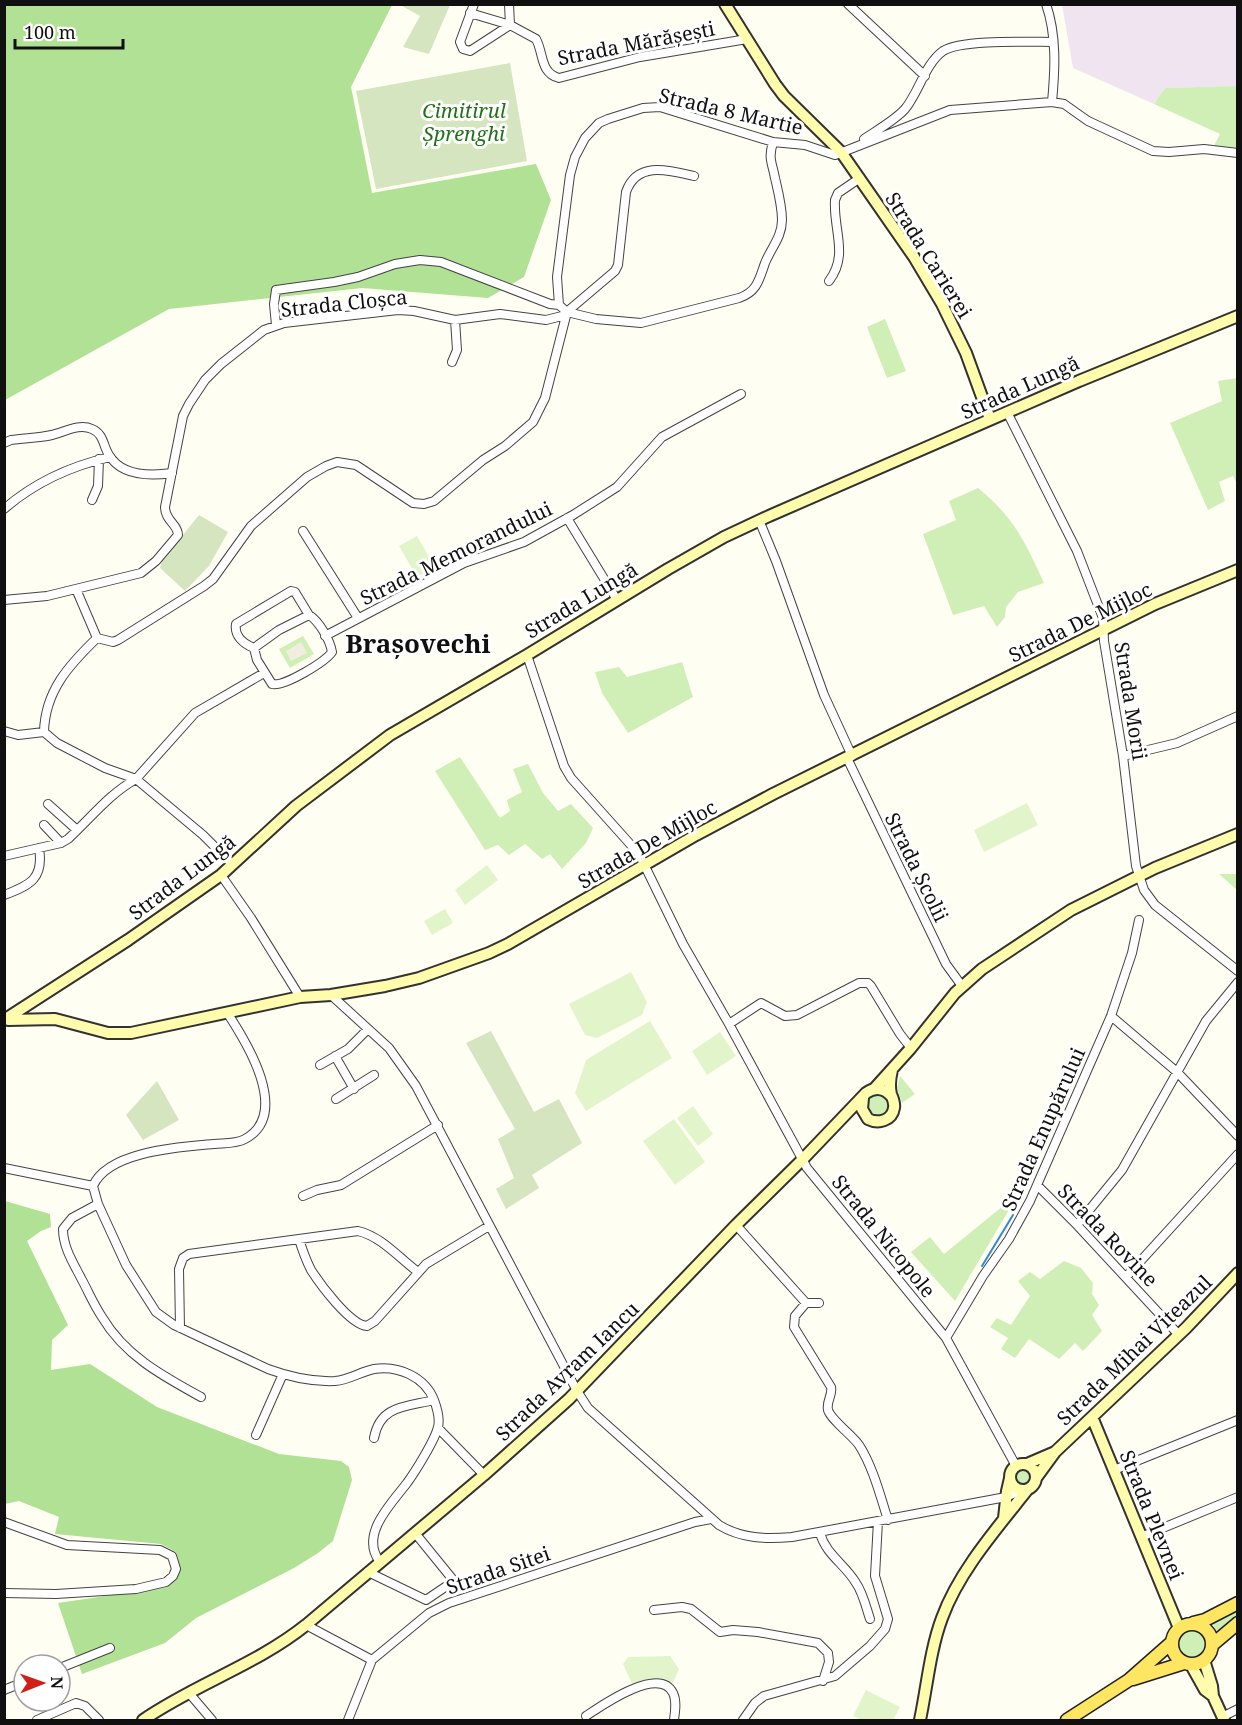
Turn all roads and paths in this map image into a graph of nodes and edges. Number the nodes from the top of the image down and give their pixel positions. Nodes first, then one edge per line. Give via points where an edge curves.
1 (508, 4) edge
2 (725, 4) edge
3 (848, 4) edge
4 (1047, 4) edge
5 (472, 9) edge
6 (510, 25) junction
7 (747, 39) junction
8 (1053, 42) junction
9 (925, 76) junction
10 (1052, 102) junction
11 (773, 142) junction
12 (852, 147) junction
13 (841, 152) junction
14 (1238, 153) edge
15 (694, 176) dead end
16 (860, 178) junction
17 (829, 281) dead end
18 (560, 305) junction
19 (567, 312) junction
20 (1238, 316) edge
21 (454, 320) junction
22 (276, 325) junction
23 (452, 362) dead end
24 (741, 394) dead end
25 (1007, 412) junction
26 (990, 419) junction
27 (4, 443) edge
28 (110, 457) junction
29 (99, 459) junction
30 (172, 473) junction
31 (92, 500) dead end
32 (4, 509) edge
33 (567, 518) junction
34 (759, 520) junction
35 (303, 531) dead end
36 (1238, 570) edge
37 (76, 589) junction
38 (4, 600) edge
39 (617, 600) junction
40 (309, 615) junction
41 (358, 618) junction
42 (1104, 629) junction
43 (325, 636) junction
44 (97, 638) junction
45 (254, 648) junction
46 (527, 655) junction
47 (264, 673) junction
48 (1238, 716) edge
49 (4, 731) edge
50 (44, 732) junction
51 (1123, 756) junction
52 (849, 757) junction
53 (135, 779) junction
54 (48, 804) dead end
55 (44, 825) dead end
56 (77, 830) junction
57 (1238, 834) edge
58 (61, 843) junction
59 (39, 848) junction
60 (4, 856) edge
61 (646, 864) junction
62 (233, 865) junction
63 (221, 875) junction
64 (1138, 876) junction
65 (4, 895) edge
66 (1139, 920) dead end
67 (1238, 971) edge
68 (1238, 982) edge
69 (962, 986) junction
70 (331, 995) junction
71 (42, 996) junction
72 (300, 997) junction
73 (228, 1014) junction
74 (1111, 1016) junction
75 (41, 1018) junction
76 (5, 1020) edge
77 (729, 1024) junction
78 (368, 1029) junction
79 (911, 1048) junction
80 (335, 1056) junction
81 (320, 1065) dead end
82 (892, 1069) junction
83 (1177, 1072) junction
84 (374, 1075) dead end
85 (354, 1089) junction
86 (874, 1089) junction
87 (892, 1097) junction
88 (862, 1098) junction
89 (336, 1099) dead end
90 (865, 1116) junction
91 (839, 1122) junction
92 (438, 1125) junction
93 (1238, 1136) edge
94 (1238, 1154) edge
95 (802, 1160) junction
96 (4, 1168) edge
97 (1037, 1185) junction
98 (93, 1186) junction
99 (303, 1196) dead end
100 (98, 1204) junction
101 (736, 1225) junction
102 (1077, 1225) junction
103 (489, 1226) junction
104 (299, 1239) junction
105 (418, 1272) junction
106 (1238, 1273) edge
107 (1126, 1278) junction
108 (806, 1303) junction
109 (819, 1303) dead end
110 (180, 1328) junction
111 (1179, 1335) junction
112 (946, 1338) junction
113 (283, 1374) junction
114 (577, 1391) junction
115 (201, 1397) dead end
116 (434, 1400) junction
117 (1092, 1417) junction
118 (1238, 1420) edge
119 (438, 1428) junction
120 (256, 1435) dead end
121 (374, 1438) dead end
122 (1055, 1452) junction
123 (1114, 1470) junction
124 (1015, 1471) junction
125 (484, 1475) junction
126 (1036, 1478) junction
127 (1025, 1489) junction
128 (1006, 1497) junction
129 (1238, 1497) edge
130 (991, 1498) junction
131 (1004, 1518) junction
132 (711, 1519) junction
133 (888, 1520) junction
134 (878, 1521) junction
135 (4, 1522) edge
136 (415, 1533) junction
137 (820, 1533) junction
138 (1141, 1537) junction
139 (380, 1562) junction
140 (368, 1572) junction
141 (6, 1594) edge
142 (1238, 1602) edge
143 (654, 1610) dead end
144 (870, 1619) dead end
145 (1193, 1623) junction
146 (1238, 1623) edge
147 (306, 1625) junction
148 (1179, 1628) junction
149 (1171, 1643) junction
150 (1212, 1645) junction
151 (110, 1648) dead end
152 (372, 1660) junction
153 (1204, 1660) junction
154 (72, 1663) edge
155 (1188, 1664) junction
156 (1129, 1680) junction
157 (823, 1681) junction
158 (189, 1693) junction
159 (1213, 1696) junction
160 (1238, 1709) edge
161 (583, 1718) edge
162 (1223, 1719) edge
163 (37, 1720) edge
164 (99, 1720) edge
165 (143, 1720) edge
166 (212, 1720) edge
167 (348, 1720) edge
168 (674, 1720) edge
169 (744, 1720) edge
170 (920, 1720) edge
171 (1067, 1720) edge

1 - 6 street
2 - 7 street, Strada Carierei
3 - 9 street
4 - 8 street
5 - 6 street, Strada Mărășești
5 - 6 street via 460,42 466,51
6 - 7 street, Strada Mărășești via 536,39 546,71 559,78 640,57
7 - 13 street, Strada Carierei via 784,96
8 - 9 street via 951,47 942,51
8 - 10 street
9 - 12 street via 898,116
10 - 12 street via 950,110
10 - 14 street via 1064,104 1088,121 1154,151 1204,149
11 - 13 street, Strada 8 Martie via 805,145 835,155
11 - 18 street, Strada 8 Martie via 660,107 643,108 599,123 585,138 570,175 558,258
11 - 19 street via 769,161 782,221 754,290 739,298 641,323
12 - 13 street
13 - 16 street, Strada Carierei
15 - 19 street via 654,170 635,176 626,192 618,265
16 - 17 street via 838,193 835,200 840,261
16 - 26 street, Strada Carierei via 936,293 966,353
18 - 19 street
18 - 22 street via 441,262 420,260 358,277 276,290
19 - 21 street, Strada Cloșca via 546,320 500,314
19 - 44 street via 538,415 527,429 434,501 413,503 350,463 326,466 307,477 252,526 204,586 114,642
20 - 25 street, Strada Lungă
21 - 22 street, Strada Cloșca via 403,310
21 - 23 street via 457,350
22 - 30 street, Strada Cloșca via 239,349 197,390 183,416
24 - 33 street, Strada Memorandului via 662,437 617,487
25 - 26 street, Strada Lungă
25 - 42 street, Strada Morii via 1077,551
26 - 34 street, Strada Lungă
27 - 28 street via 90,428 99,433
28 - 29 street
28 - 30 street via 131,472
29 - 31 street via 98,486
29 - 32 street via 44,481
30 - 37 street, Strada Cloșca via 165,511 178,531 177,537 141,573
33 - 39 street, Strada Memorandului
33 - 41 street, Strada Memorandului via 510,548 464,563
34 - 39 street, Strada Lungă
34 - 52 street, Strada Școlii
35 - 41 street, Strada Memorandului
36 - 42 street, Strada De Mijloc
37 - 38 street, Strada Cloșca
37 - 44 street
39 - 46 street, Strada Lungă
40 - 43 street
40 - 45 street
40 - 45 street via 291,591 236,624 235,631 243,642
41 - 43 street, Strada Memorandului
42 - 51 street, Strada Morii
42 - 52 street, Strada De Mijloc
43 - 47 street via 332,651 327,659 276,685
44 - 50 street via 56,684 47,705
45 - 47 street
46 - 61 street, Strada Nicopole via 564,766
46 - 62 street, Strada Lungă via 365,752 296,806
47 - 53 street via 195,713
48 - 51 street via 1178,743
49 - 50 street via 18,735
50 - 53 street via 105,768
51 - 64 street, Strada Morii
52 - 61 street, Strada De Mijloc via 736,813
52 - 69 street, Strada Școlii via 946,964
53 - 56 street via 104,802
53 - 62 street
54 - 56 street
55 - 58 street
56 - 58 street
57 - 64 street
58 - 59 street
59 - 60 street
59 - 65 street via 38,875
61 - 70 street, Strada De Mijloc via 489,953 419,978
61 - 77 street, Strada Nicopole via 683,944
62 - 63 street, Strada Lungă
63 - 71 street, Strada Lungă
63 - 72 street
64 - 67 street, Strada Morii via 1155,905
64 - 69 street via 1051,922
66 - 74 street, Strada Enupărului
68 - 83 street via 1206,1021
69 - 79 street
70 - 72 street, Strada De Mijloc
70 - 78 street
71 - 75 street
71 - 76 street, Strada Lungă
72 - 73 street, Strada De Mijloc
73 - 75 street, Strada De Mijloc via 118,1034
73 - 98 street via 249,1048 264,1090 265,1113 257,1130 234,1142 177,1148 122,1160 97,1178
74 - 83 street
74 - 97 street, Strada Enupărului
75 - 76 street, Strada Lungă
77 - 79 street via 761,1004 785,1016 797,1015 864,983 872,986
77 - 95 street, Strada Nicopole
78 - 80 street
78 - 92 street via 399,1060
79 - 82 street
80 - 81 street
80 - 85 street
82 - 86 street
82 - 87 street
83 - 93 street
83 - 102 street via 1122,1170
84 - 85 street
85 - 89 street
86 - 87 street via 886,1091
86 - 88 street
87 - 90 street via 894,1108 888,1118 877,1122
88 - 90 street
88 - 91 street, Strada Avram Iancu
90 - 91 street via 854,1115
91 - 95 street, Strada Avram Iancu
92 - 99 street via 341,1185
92 - 103 street
94 - 107 street
95 - 101 street, Strada Avram Iancu
95 - 112 street, Strada Nicopole
96 - 98 street
97 - 102 street, Strada Rovine
97 - 112 street, Strada Enupărului via 1015,1230
98 - 100 street
100 - 110 street via 147,1300 156,1312
100 - 115 street via 72,1218 63,1229 65,1244 102,1317 147,1366
101 - 108 street
101 - 114 street, Strada Avram Iancu
102 - 107 street, Strada Rovine
103 - 105 street via 434,1258
103 - 114 street
104 - 105 street via 347,1231 368,1234
104 - 105 street via 312,1271 343,1310 362,1325 375,1321
104 - 110 street via 186,1255 179,1269
106 - 111 street, Strada Mihai Viteazul
107 - 111 street, Strada Rovine
108 - 109 street
108 - 133 street via 795,1316 794,1327 831,1387 830,1413 864,1455
110 - 113 street
111 - 117 street, Strada Mihai Viteazul
112 - 124 street, Strada Nicopole
113 - 116 street via 337,1381 374,1369 394,1370 417,1378
113 - 120 street
114 - 125 street, Strada Avram Iancu
114 - 132 street via 588,1408
116 - 119 street
116 - 121 street via 387,1414 378,1422
117 - 122 street, Strada Mihai Viteazul
117 - 123 street, Strada Plevnei
118 - 123 street
119 - 125 street
119 - 139 street via 417,1468 389,1503 377,1526 373,1548
122 - 124 street, Strada Mihai Viteazul
122 - 126 street, Strada Mihai Viteazul
123 - 138 street, Strada Plevnei
124 - 126 street via 1033,1468
124 - 127 street via 1014,1486
124 - 128 street
124 - 130 street
125 - 136 street, Strada Avram Iancu
126 - 127 street via 1034,1485
127 - 128 street
127 - 131 street
128 - 130 street
128 - 131 street
129 - 138 street
130 - 131 street via 1000,1506
130 - 133 street
131 - 170 street via 953,1592 942,1618
132 - 137 street via 736,1534 759,1538
132 - 152 street, Strada Sitei via 449,1604 420,1619
133 - 134 street
134 - 137 street
134 - 157 street via 875,1576 887,1623 870,1646 841,1672
135 - 141 street via 67,1545 160,1550 172,1556 176,1569 166,1582 136,1589
136 - 139 street, Strada Avram Iancu
136 - 140 street via 454,1581 426,1600
137 - 144 street via 833,1558 855,1580
138 - 148 street, Strada Plevnei
139 - 140 street, Strada Avram Iancu
140 - 147 street, Strada Avram Iancu
142 - 145 main road
143 - 157 street via 691,1609 720,1632 758,1632 818,1643 828,1653
145 - 148 main road
145 - 150 main road via 1205,1628
146 - 150 main road
147 - 152 street
147 - 158 street, Strada Avram Iancu via 275,1648
148 - 149 main road
149 - 155 main road via 1174,1655
149 - 156 main road
150 - 153 main road
151 - 154 street
152 - 167 street, Strada Sitei
153 - 155 main road
153 - 159 street
155 - 156 main road
155 - 159 street
156 - 171 main road
157 - 169 street via 764,1696
158 - 165 street, Strada Avram Iancu
158 - 166 street
159 - 162 street
160 - 162 street
161 - 168 street via 628,1691 661,1684 668,1686 675,1700
163 - 164 street via 76,1703 86,1706

